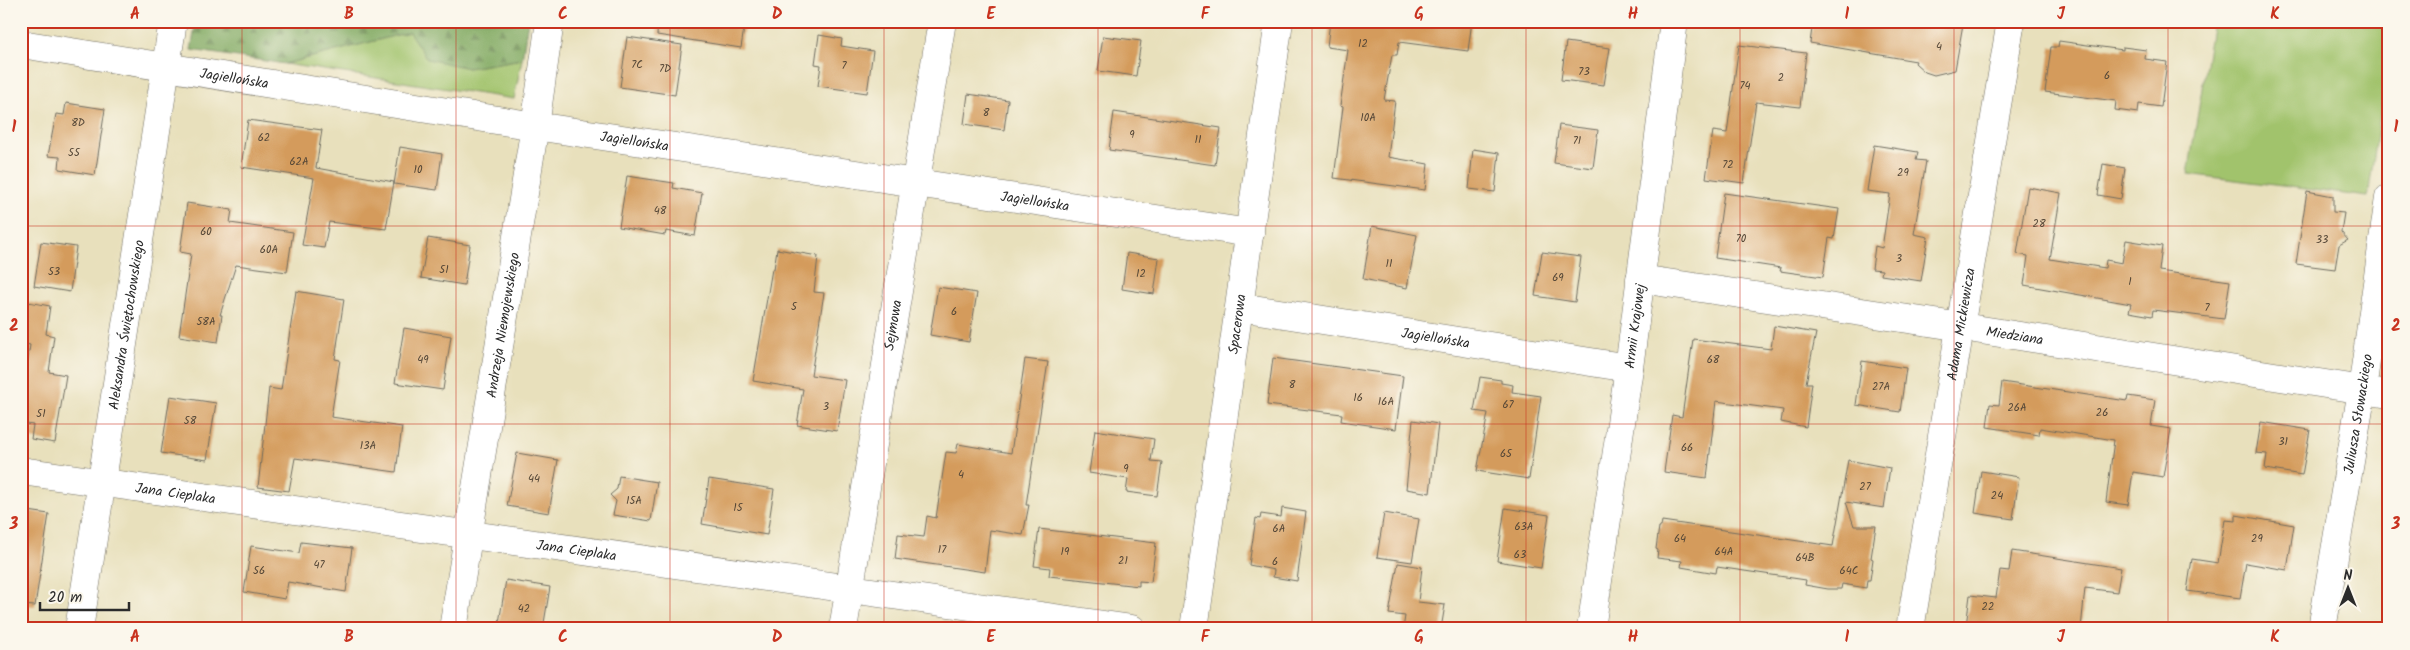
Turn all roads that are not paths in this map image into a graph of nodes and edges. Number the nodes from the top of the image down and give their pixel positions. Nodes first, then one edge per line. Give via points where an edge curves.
1 (173, 21) edge
2 (550, 21) edge
3 (942, 21) edge
4 (1279, 21) edge
5 (1674, 21) edge
6 (2010, 21) edge
7 (21, 44) edge
8 (166, 67) junction
9 (535, 126) junction
10 (916, 182) junction
11 (2389, 198) edge
12 (1250, 233) junction
13 (1640, 279) junction
14 (1240, 307) junction
15 (1962, 326) junction
16 (1629, 368) junction
17 (2362, 390) junction
18 (2389, 394) edge
19 (21, 471) edge
20 (102, 483) junction
21 (467, 534) junction
22 (849, 587) junction
23 (79, 629) edge
24 (453, 629) edge
25 (843, 629) edge
26 (1132, 629) edge
27 (1194, 629) edge
28 (1591, 629) edge
29 (1910, 629) edge
30 (2322, 629) edge

1 - 8 street, Aleksandra Świętochowskiego
2 - 9 street, Andrzeja Niemojewskiego
3 - 10 street, Sejmowa
4 - 12 street, Spacerowa
5 - 13 street, Armii Krajowej
6 - 15 street, Adama Mickiewicza
7 - 8 street, Jagiellońska
8 - 9 street, Jagiellońska
8 - 20 street, Aleksandra Świętochowskiego
9 - 10 street, Jagiellońska
9 - 21 street, Andrzeja Niemojewskiego
10 - 12 street, Jagiellońska
10 - 22 street, Sejmowa
11 - 17 street, Juliusza Słowackiego
12 - 14 street, Spacerowa
13 - 15 street, Miedziana
13 - 16 street, Armii Krajowej
14 - 16 street, Jagiellońska
14 - 27 street, Spacerowa
15 - 17 street, Miedziana
15 - 29 street, Adama Mickiewicza
16 - 28 street, Armii Krajowej
17 - 18 street, Miedziana
17 - 30 street, Juliusza Słowackiego
19 - 20 street, Jana Cieplaka
20 - 21 street, Jana Cieplaka
20 - 23 street, Aleksandra Świętochowskiego
21 - 22 street, Jana Cieplaka
21 - 24 street, Andrzeja Niemojewskiego
22 - 25 street, Sejmowa
22 - 26 street, Jana Cieplaka

